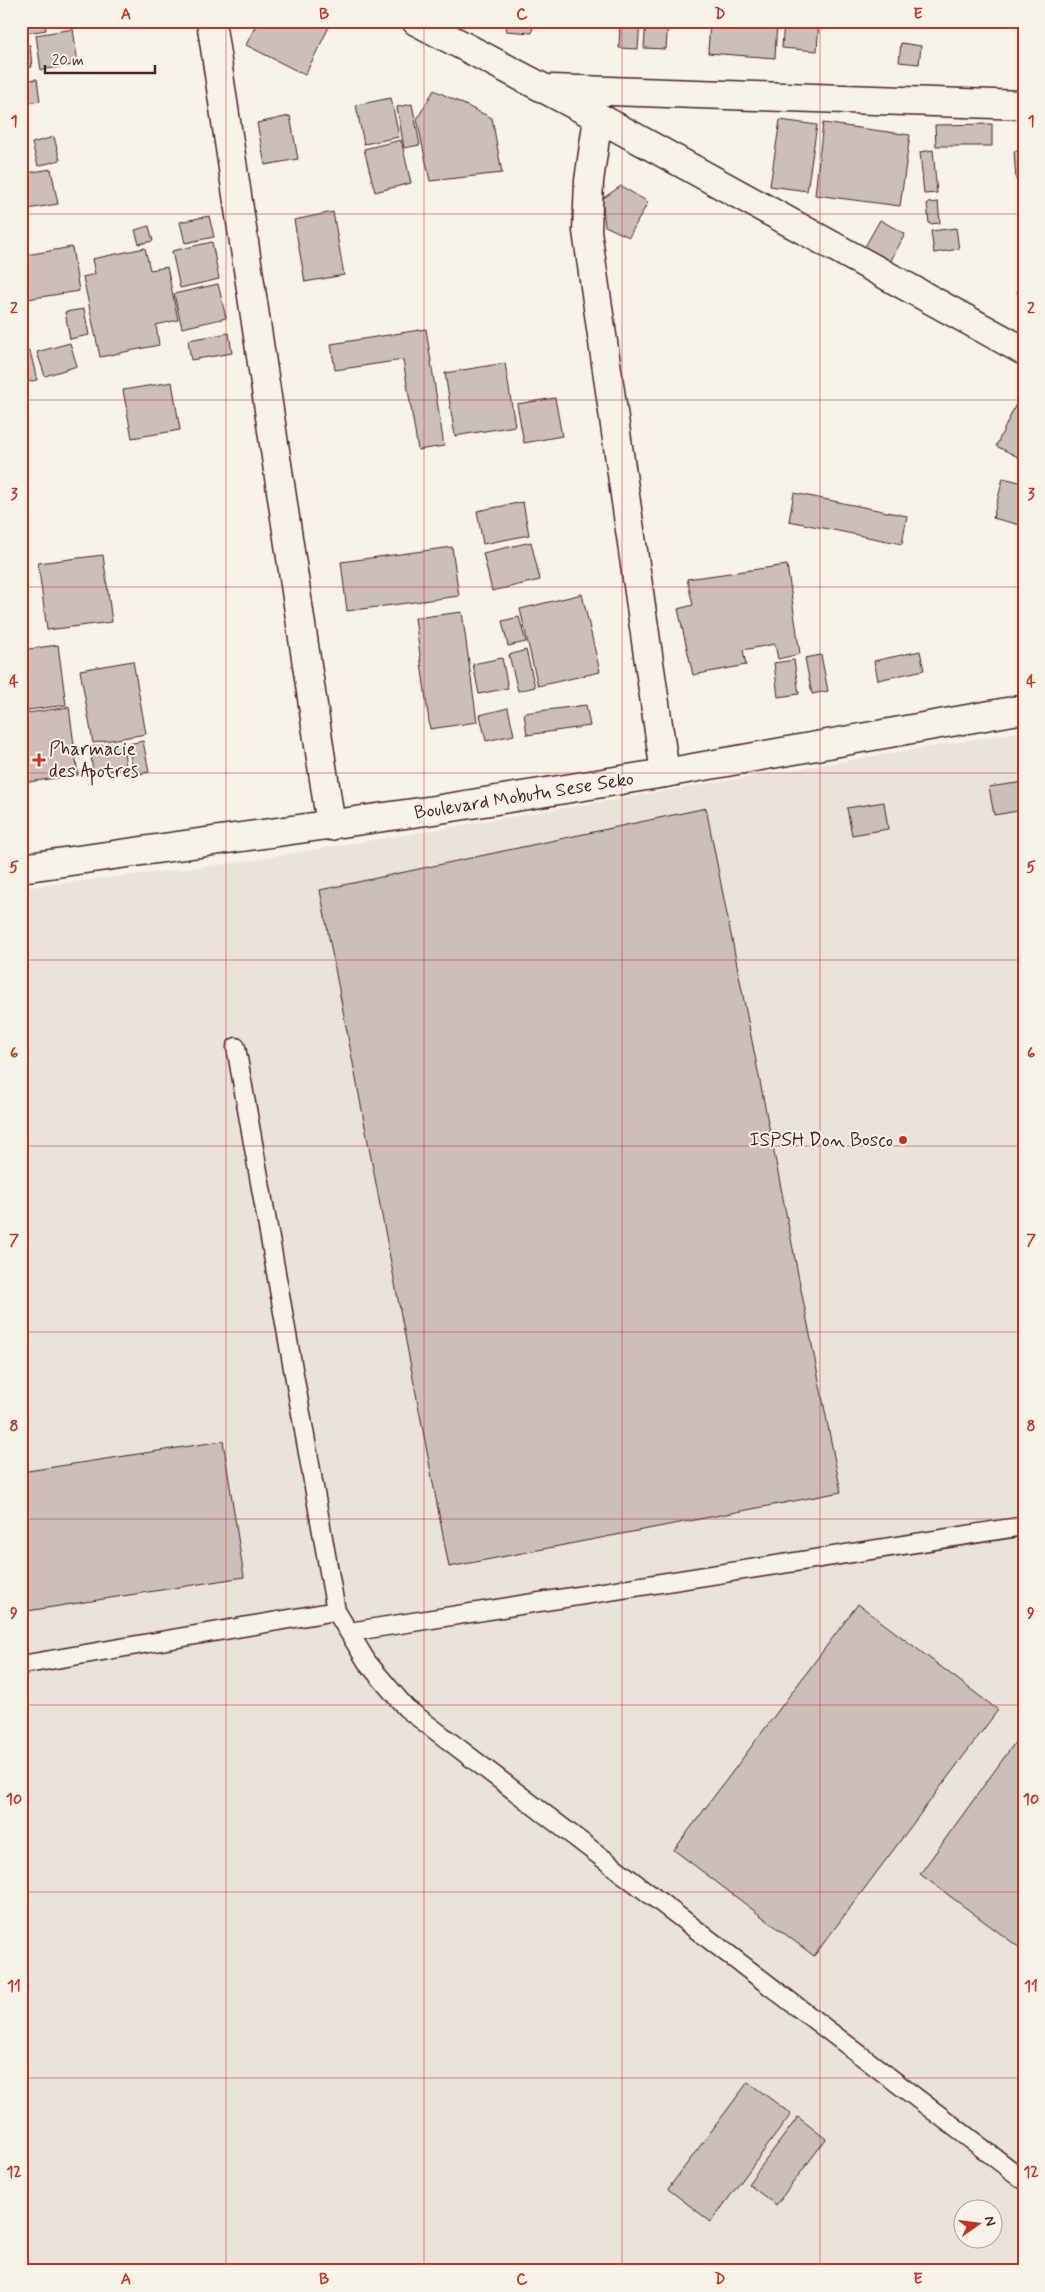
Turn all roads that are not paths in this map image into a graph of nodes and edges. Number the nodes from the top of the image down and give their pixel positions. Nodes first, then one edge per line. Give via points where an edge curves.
1 (211, 21) edge
2 (416, 21) edge
3 (544, 89) junction
4 (1024, 105) edge
5 (598, 117) junction
6 (1024, 351) edge
7 (1024, 709) edge
8 (665, 773) junction
9 (331, 826) junction
10 (21, 868) edge
11 (236, 1047) dead end
12 (1024, 1526) edge
13 (336, 1610) junction
14 (349, 1632) junction
15 (21, 1665) edge
16 (1024, 2180) edge

1 - 9 street
2 - 3 street
3 - 4 street
3 - 5 street
5 - 6 street
5 - 8 street via 589,181 587,232
7 - 8 street, Boulevard Mobutu Sese Seko
8 - 9 street, Boulevard Mobutu Sese Seko
9 - 10 street, Boulevard Mobutu Sese Seko
11 - 13 lane
12 - 14 lane
13 - 14 lane
13 - 15 lane
14 - 16 lane via 366,1662 406,1708

